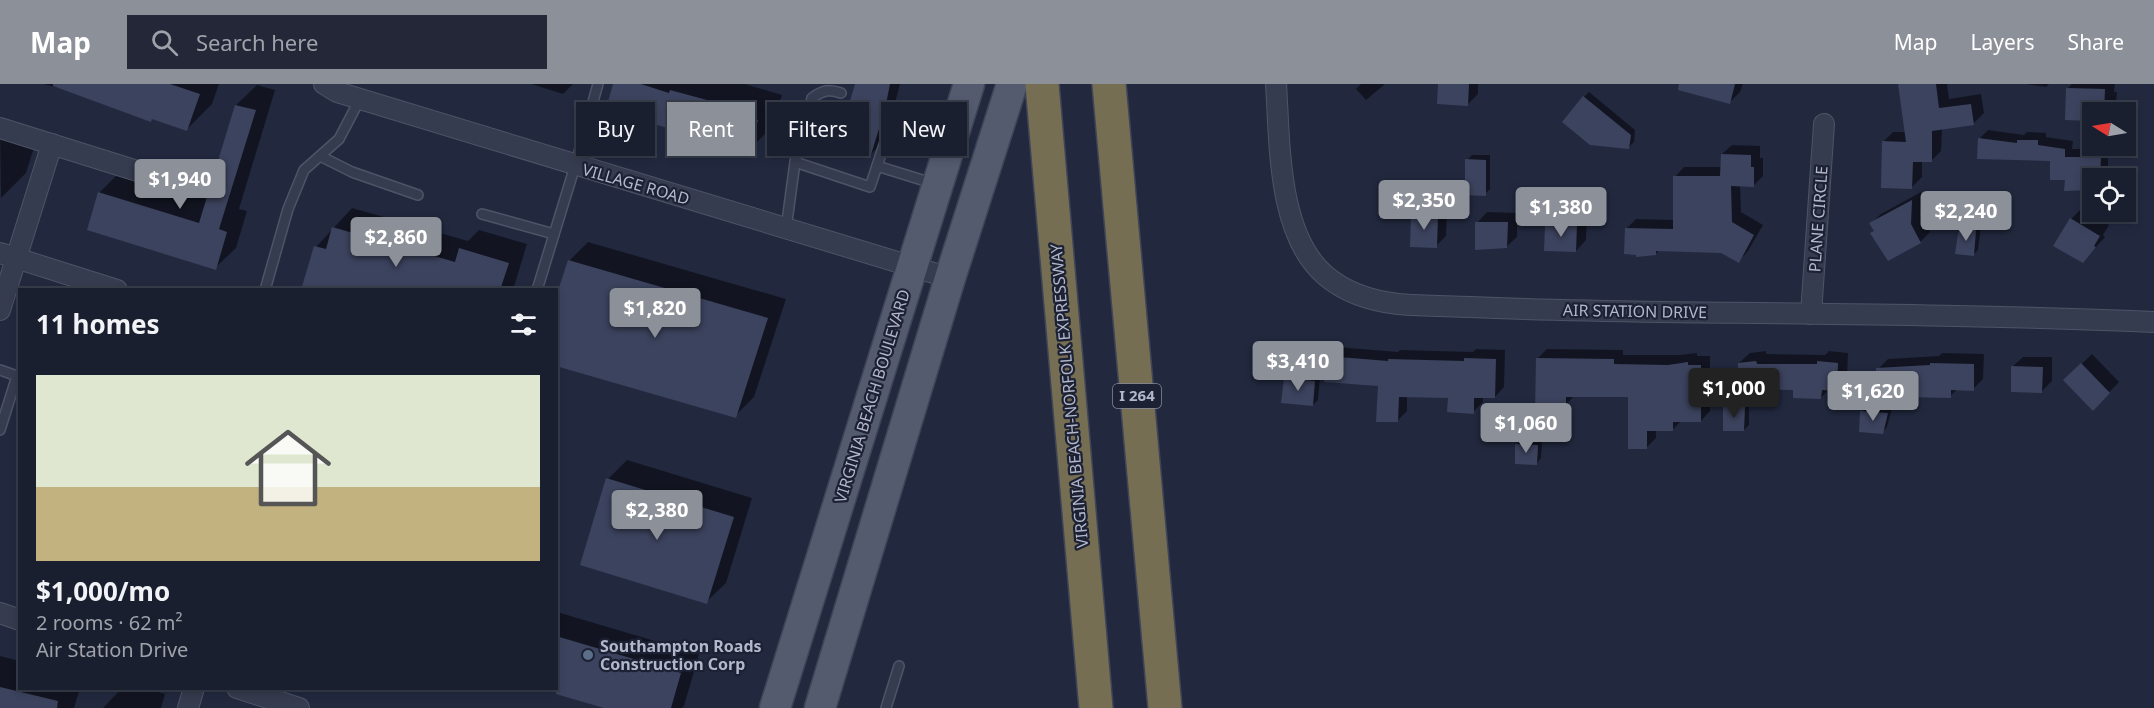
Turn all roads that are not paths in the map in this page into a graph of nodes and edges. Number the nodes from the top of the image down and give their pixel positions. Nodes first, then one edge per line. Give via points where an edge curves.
1 (324, 84) edge
2 (598, 84) edge
3 (969, 84) edge
4 (1012, 84) edge
5 (1042, 84) edge
6 (1109, 84) edge
7 (1276, 84) edge
8 (841, 93) dead end
9 (360, 99) junction
10 (1824, 124) dead end
11 (0, 128) edge
12 (51, 144) junction
13 (320, 156) junction
14 (881, 156) edge
15 (795, 162) junction
16 (575, 166) junction
17 (878, 166) junction
18 (938, 184) junction
19 (182, 185) dead end
20 (418, 195) dead end
21 (482, 214) dead end
22 (786, 229) junction
23 (554, 234) junction
24 (8, 255) edge
25 (912, 266) junction
26 (950, 278) junction
27 (111, 288) edge
28 (266, 288) edge
29 (538, 288) edge
30 (0, 310) edge
31 (1812, 314) junction
32 (2154, 322) edge
33 (0, 370) edge
34 (0, 430) edge
35 (0, 613) edge
36 (18, 619) edge
37 (899, 666) dead end
38 (193, 690) edge
39 (243, 690) edge
40 (188, 708) edge
41 (299, 708) edge
42 (775, 708) edge
43 (820, 708) edge
44 (886, 708) edge
45 (1096, 708) edge
46 (1165, 708) edge

1 - 9 street, VILLAGE ROAD
2 - 16 lane
3 - 18 main road, VIRGINIA BEACH BOULEVARD
4 - 26 main road
5 - 45 highway, VIRGINIA BEACH-NORFOLK EXPRESSWAY
6 - 46 highway, I 264
7 - 31 street, AIR STATION DRIVE via 1284,192 1292,223 1305,253 1324,275 1344,288 1395,304
8 - 15 lane via 830,90 812,98
9 - 13 lane via 339,138
9 - 16 street, VILLAGE ROAD
10 - 31 street, PLANE CIRCLE
11 - 12 street
12 - 19 street
12 - 24 street
13 - 20 lane via 352,172
13 - 28 lane via 304,170 288,209
14 - 17 lane
15 - 17 lane via 870,187
15 - 22 lane
16 - 22 street, VILLAGE ROAD
16 - 23 lane
17 - 18 lane
18 - 25 main road, VIRGINIA BEACH BOULEVARD
21 - 23 lane
22 - 25 street, VILLAGE ROAD
23 - 29 lane
24 - 27 street
24 - 30 street
25 - 26 street, VILLAGE ROAD
25 - 42 main road, VIRGINIA BEACH BOULEVARD
26 - 43 main road
31 - 32 street, AIR STATION DRIVE
33 - 34 lane via 17,376
35 - 36 street
37 - 44 lane
38 - 40 street
39 - 41 street

